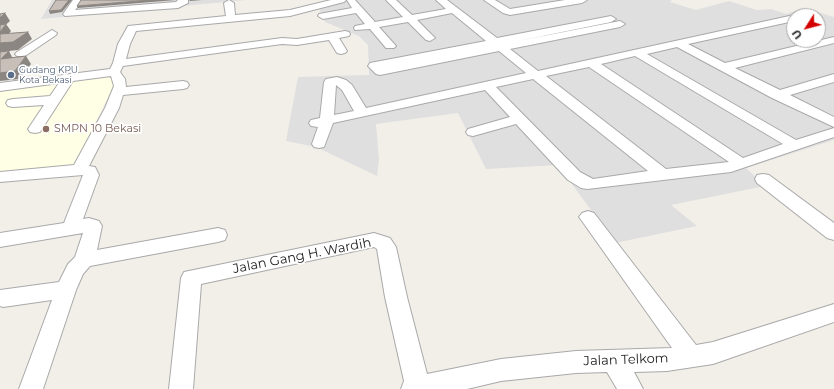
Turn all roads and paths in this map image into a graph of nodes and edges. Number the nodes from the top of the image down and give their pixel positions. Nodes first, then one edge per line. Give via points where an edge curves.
1 (78, 0) edge
2 (88, 0) edge
3 (183, 0) edge
4 (346, 0) edge
5 (391, 0) edge
6 (441, 0) edge
7 (489, 0) edge
8 (297, 2) dead end
9 (229, 3) dead end
10 (455, 5) edge
11 (358, 9) junction
12 (141, 11) dead end
13 (321, 11) junction
14 (591, 11) edge
15 (230, 19) junction
16 (410, 19) junction
17 (786, 20) edge
18 (773, 23) junction
19 (372, 26) junction
20 (132, 28) junction
21 (359, 28) dead end
22 (786, 28) edge
23 (52, 32) dead end
24 (345, 34) dead end
25 (332, 36) junction
26 (430, 38) dead end
27 (503, 43) junction
28 (679, 44) junction
29 (390, 46) dead end
30 (795, 48) edge
31 (341, 51) dead end
32 (36, 52) dead end
33 (637, 53) junction
34 (21, 54) junction
35 (7, 55) edge
36 (591, 63) junction
37 (723, 67) junction
38 (117, 68) junction
39 (541, 73) junction
40 (69, 78) junction
41 (834, 78) edge
42 (821, 82) junction
43 (182, 85) dead end
44 (0, 86) edge
45 (488, 86) junction
46 (834, 88) edge
47 (118, 92) junction
48 (777, 94) junction
49 (55, 100) junction
50 (13, 104) dead end
51 (362, 113) junction
52 (519, 119) junction
53 (322, 122) junction
54 (834, 123) edge
55 (35, 129) dead end
56 (473, 132) dead end
57 (834, 132) edge
58 (319, 144) dead end
59 (796, 146) junction
60 (742, 164) junction
61 (79, 170) junction
62 (662, 174) junction
63 (0, 177) edge
64 (763, 179) dead end
65 (588, 217) dead end
66 (71, 228) junction
67 (834, 233) edge
68 (218, 235) dead end
69 (0, 240) edge
70 (84, 260) junction
71 (66, 290) junction
72 (2, 298) dead end
73 (834, 313) edge
74 (691, 356) junction
75 (613, 360) junction
76 (415, 388) edge
77 (31, 389) edge
78 (181, 389) edge
79 (631, 389) edge

1 - 2 street
1 - 3 street via 68,14 178,5 183,3
4 - 11 street
4 - 13 street
5 - 16 street
6 - 10 street
7 - 14 street via 510,12
8 - 13 street
9 - 15 street
10 - 16 street
10 - 27 street
11 - 13 street
11 - 19 street
12 - 20 street
13 - 15 street
14 - 27 street
15 - 20 street
16 - 19 street
16 - 26 street
17 - 18 street
18 - 22 street
18 - 28 street
19 - 21 street
19 - 29 street
20 - 38 street
23 - 34 street
24 - 25 street
25 - 31 street
25 - 38 street via 297,42 282,40
27 - 27 street via 380,71 374,66
27 - 39 street
28 - 33 street
28 - 37 street
30 - 37 street
32 - 34 street
33 - 36 street
33 - 59 street
34 - 35 street
36 - 39 street
36 - 60 street
37 - 48 street
38 - 40 street
38 - 47 street via 120,86
39 - 45 street
39 - 62 street
40 - 44 street
40 - 49 street
41 - 42 street
42 - 46 street
42 - 48 street
43 - 47 street
45 - 51 street
45 - 52 street
47 - 61 street
48 - 54 street
49 - 50 street
49 - 55 street
51 - 53 street
51 - 53 street via 347,88 335,80 329,84
52 - 56 street
52 - 62 street via 574,176 587,184
53 - 58 street
57 - 59 street
59 - 60 street
60 - 62 street
61 - 63 street
61 - 66 street via 89,171 91,175
64 - 67 street
65 - 74 street
66 - 69 street
66 - 70 street via 94,226
68 - 70 street
70 - 71 street via 75,270
71 - 72 street
71 - 77 street
73 - 74 street, Jalan Telkom via 712,354
74 - 75 street, Jalan Telkom via 668,360
75 - 76 street, Jalan Telkom via 501,370
75 - 79 street
76 - 78 street, Jalan Gang H. Wardih via 386,247 374,240 191,278

